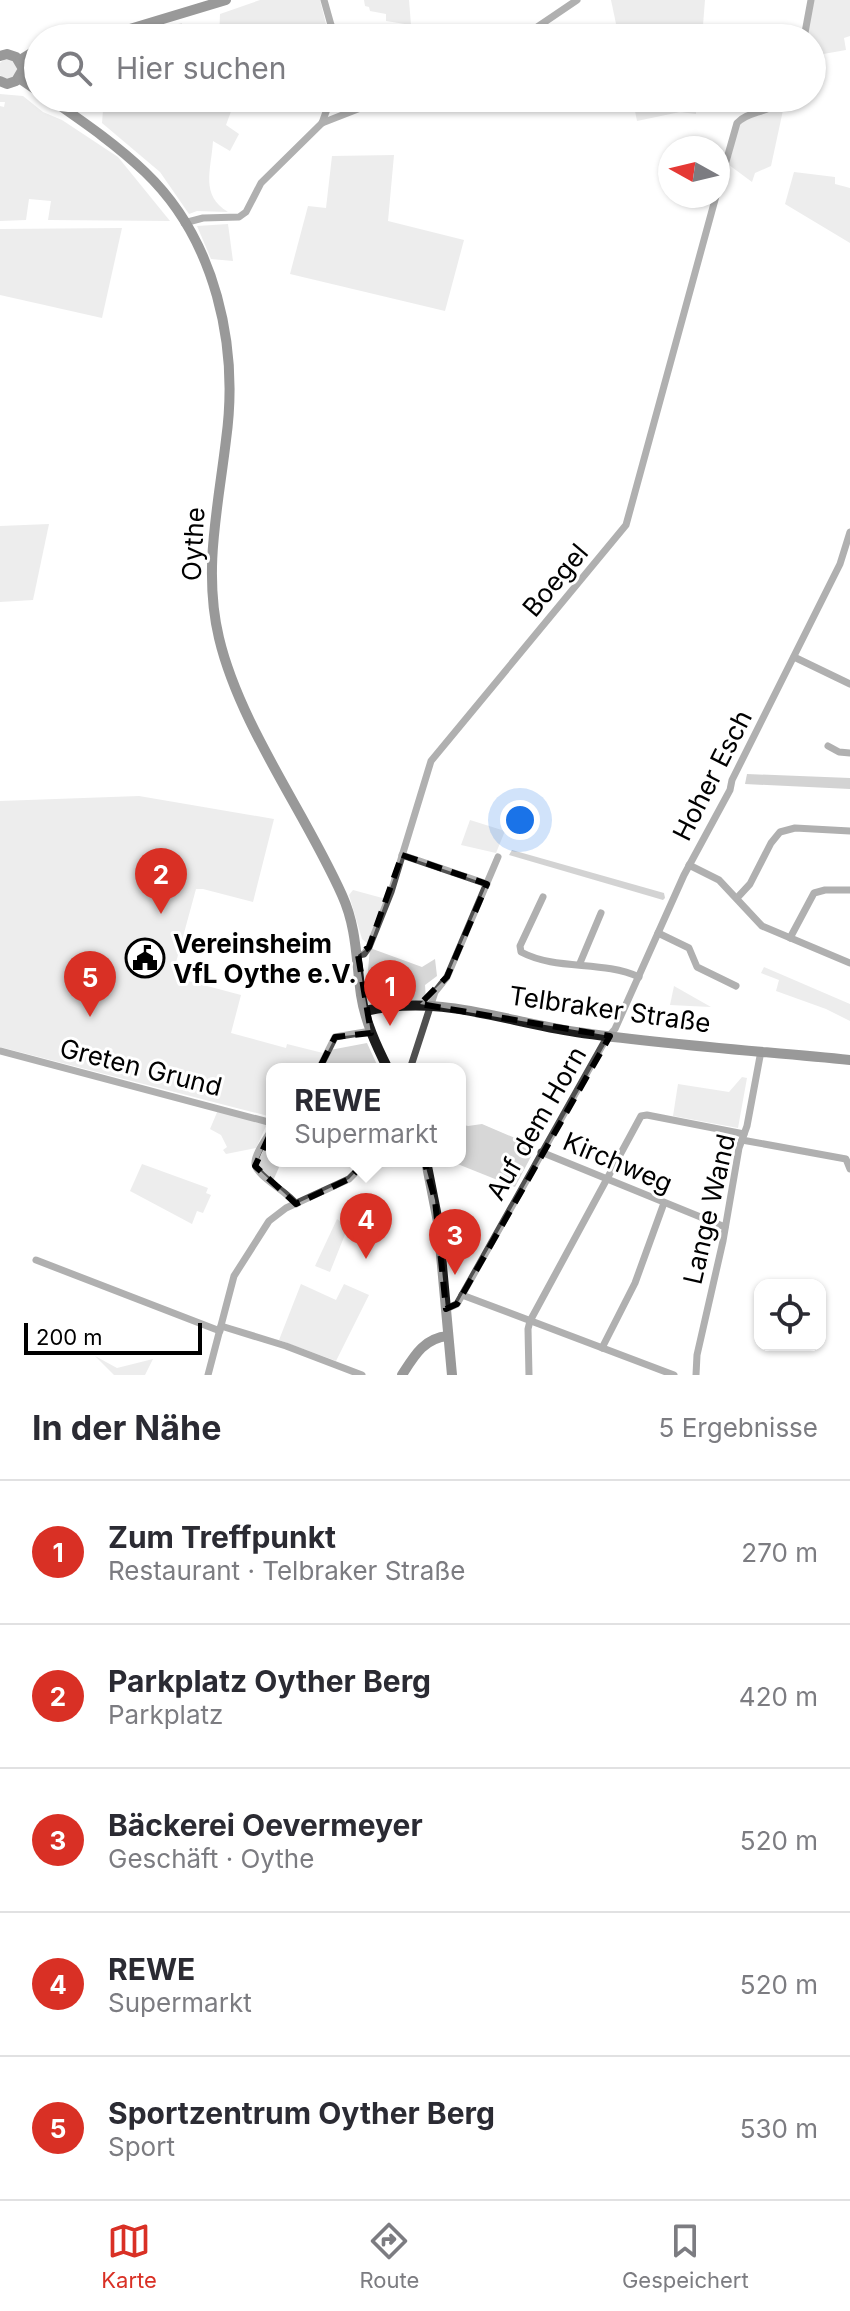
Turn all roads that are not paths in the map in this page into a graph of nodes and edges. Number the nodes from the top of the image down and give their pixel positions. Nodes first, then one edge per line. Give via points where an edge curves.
1 (226, 0) edge
2 (324, 0) edge
3 (577, 0) edge
4 (811, 0) edge
5 (146, 24) edge
6 (331, 24) edge
7 (542, 24) edge
8 (807, 24) edge
9 (0, 56) edge
10 (24, 58) edge
11 (20, 60) junction
12 (19, 78) junction
13 (0, 81) edge
14 (24, 81) edge
15 (69, 112) edge
16 (326, 112) edge
17 (350, 112) edge
18 (759, 112) edge
19 (322, 123) junction
20 (730, 148) edge
21 (713, 208) edge
22 (184, 223) junction
23 (850, 532) edge
24 (794, 657) junction
25 (850, 684) edge
26 (828, 746) dead end
27 (850, 753) edge
28 (850, 831) edge
29 (402, 855) junction
30 (498, 857) dead end
31 (689, 865) junction
32 (487, 884) junction
33 (850, 890) edge
34 (543, 897) dead end
35 (737, 898) junction
36 (601, 913) dead end
37 (658, 933) junction
38 (790, 938) junction
39 (358, 955) junction
40 (580, 963) junction
41 (850, 963) edge
42 (639, 977) junction
43 (736, 986) dead end
44 (431, 1006) junction
45 (365, 1011) junction
46 (371, 1031) junction
47 (610, 1036) junction
48 (0, 1051) edge
49 (761, 1051) junction
50 (850, 1060) edge
51 (322, 1063) edge
52 (385, 1063) edge
53 (412, 1063) edge
54 (266, 1121) edge
55 (743, 1137) junction
56 (266, 1140) edge
57 (541, 1152) junction
58 (848, 1160) edge
59 (361, 1167) edge
60 (427, 1167) edge
61 (850, 1169) edge
62 (609, 1181) junction
63 (664, 1203) junction
64 (296, 1204) junction
65 (725, 1227) junction
66 (36, 1260) dead end
67 (462, 1295) junction
68 (446, 1309) junction
69 (530, 1321) junction
70 (220, 1328) junction
71 (448, 1336) junction
72 (602, 1348) junction
73 (208, 1375) edge
74 (362, 1375) edge
75 (402, 1375) edge
76 (452, 1375) edge
77 (529, 1375) edge
78 (674, 1375) edge
79 (696, 1375) edge

1 - 5 main road
2 - 6 street
3 - 7 street
4 - 8 street
9 - 11 main road
10 - 11 main road
11 - 12 main road
12 - 13 main road
12 - 14 main road
15 - 22 main road, Oythe via 146,173
16 - 19 street
17 - 19 street
18 - 20 street via 737,123
19 - 22 street via 261,183 246,212
21 - 29 street, Boegel via 626,525 435,754
22 - 39 main road, Oythe via 218,298 231,377 210,567 219,638 240,698 343,896
23 - 24 street, Hoher Esch
24 - 25 street
24 - 31 street, Hoher Esch
26 - 27 street
28 - 35 street via 780,832
29 - 32 street
29 - 39 street, Boegel via 374,935 364,954
30 - 32 street
31 - 35 street via 719,880
31 - 37 street, Hoher Esch
32 - 44 street
33 - 38 street via 814,893
34 - 40 street via 521,952
35 - 38 street via 762,926
36 - 40 street
37 - 42 street, Hoher Esch
37 - 43 street via 689,948 697,967
38 - 41 street
39 - 45 main road, Oythe
40 - 42 street
42 - 47 street, Hoher Esch
44 - 45 main road, Telbraker Straße
44 - 47 main road, Telbraker Straße
44 - 53 street
45 - 46 main road, Oythe
46 - 51 street via 335,1037
46 - 52 main road, Oythe
47 - 49 main road, Telbraker Straße
47 - 57 street, Auf dem Horn
48 - 54 street, Greten Grund
49 - 50 main road, Telbraker Straße
49 - 55 street, Lange Wand
55 - 58 street
55 - 62 street via 641,1116
55 - 65 street, Lange Wand
56 - 64 street via 255,1166
57 - 62 street, Kirchweg
57 - 67 street, Auf dem Horn
58 - 61 street
59 - 64 street via 349,1179
60 - 68 main road
62 - 63 street, Kirchweg
62 - 69 street
63 - 65 street, Kirchweg
63 - 72 street via 635,1283
64 - 70 street via 269,1221 246,1255 228,1293
65 - 79 street, Lange Wand
66 - 70 street
67 - 68 street, Auf dem Horn
67 - 69 street
68 - 71 main road
69 - 72 street
69 - 77 street
70 - 73 street
70 - 74 street
71 - 75 main road via 425,1344
71 - 76 main road
72 - 78 street

